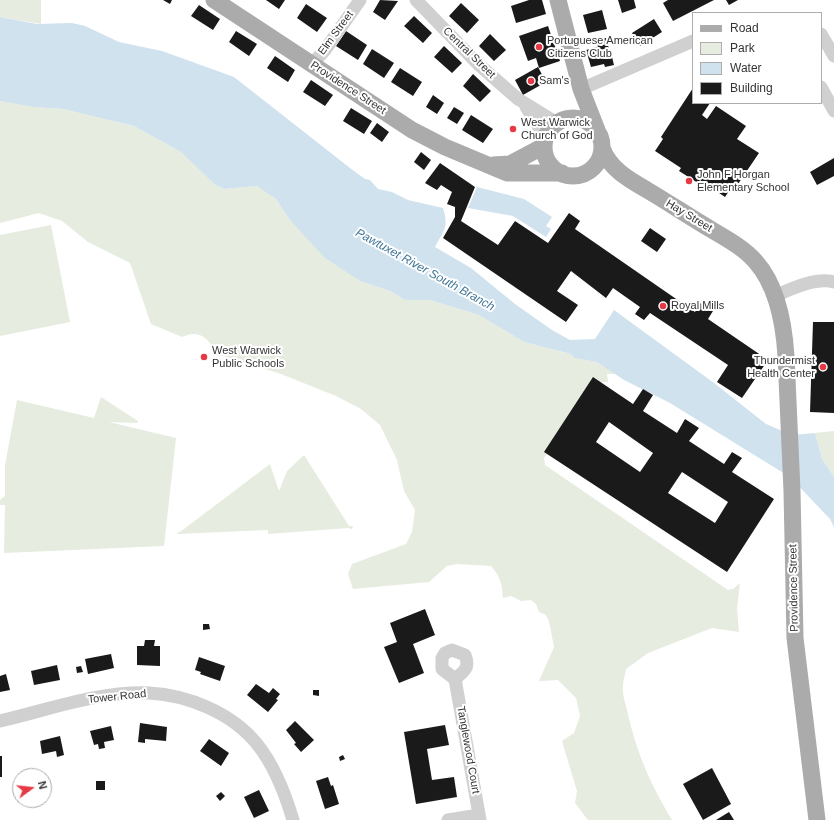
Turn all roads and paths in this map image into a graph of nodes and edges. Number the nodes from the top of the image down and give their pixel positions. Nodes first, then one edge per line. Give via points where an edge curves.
1 (214, 0) edge
2 (360, 0) edge
3 (416, 0) edge
4 (558, 0) edge
5 (822, 36) edge
6 (692, 41) edge
7 (834, 56) edge
8 (312, 64) junction
9 (581, 89) junction
10 (822, 89) edge
11 (524, 103) junction
12 (834, 110) edge
13 (561, 121) junction
14 (600, 140) junction
15 (545, 142) junction
16 (489, 165) junction
17 (619, 172) junction
18 (562, 173) junction
19 (585, 173) junction
20 (834, 282) edge
21 (775, 296) junction
22 (455, 680) dead end
23 (0, 721) edge
24 (479, 817) edge
25 (293, 820) edge
26 (448, 820) edge
27 (817, 820) edge

1 - 8 main road, Providence Street
2 - 8 street, Elm Street
3 - 11 street, Central Street via 478,64
4 - 9 main road
5 - 7 street
6 - 9 street
8 - 16 main road, Providence Street via 412,130
9 - 13 main road via 578,104
9 - 14 main road
10 - 12 street
11 - 13 street
11 - 15 street
13 - 14 main road via 574,118 584,120 592,125
13 - 15 main road via 550,130
14 - 17 main road, Hay Street via 605,157
14 - 19 main road via 597,163
15 - 16 main road, Providence Street via 510,164
15 - 18 main road via 549,162
16 - 18 main road, Providence Street via 507,173
17 - 19 main road
17 - 21 main road, Hay Street via 735,243 756,262
18 - 19 main road
20 - 21 street via 827,280 793,288
21 - 27 main road, Providence Street via 785,340 790,415 795,638
22 - 24 street, Tanglewood Court
23 - 25 street, Tower Road via 91,699 130,694 150,693 185,699 232,721 257,744 283,788
24 - 26 street

